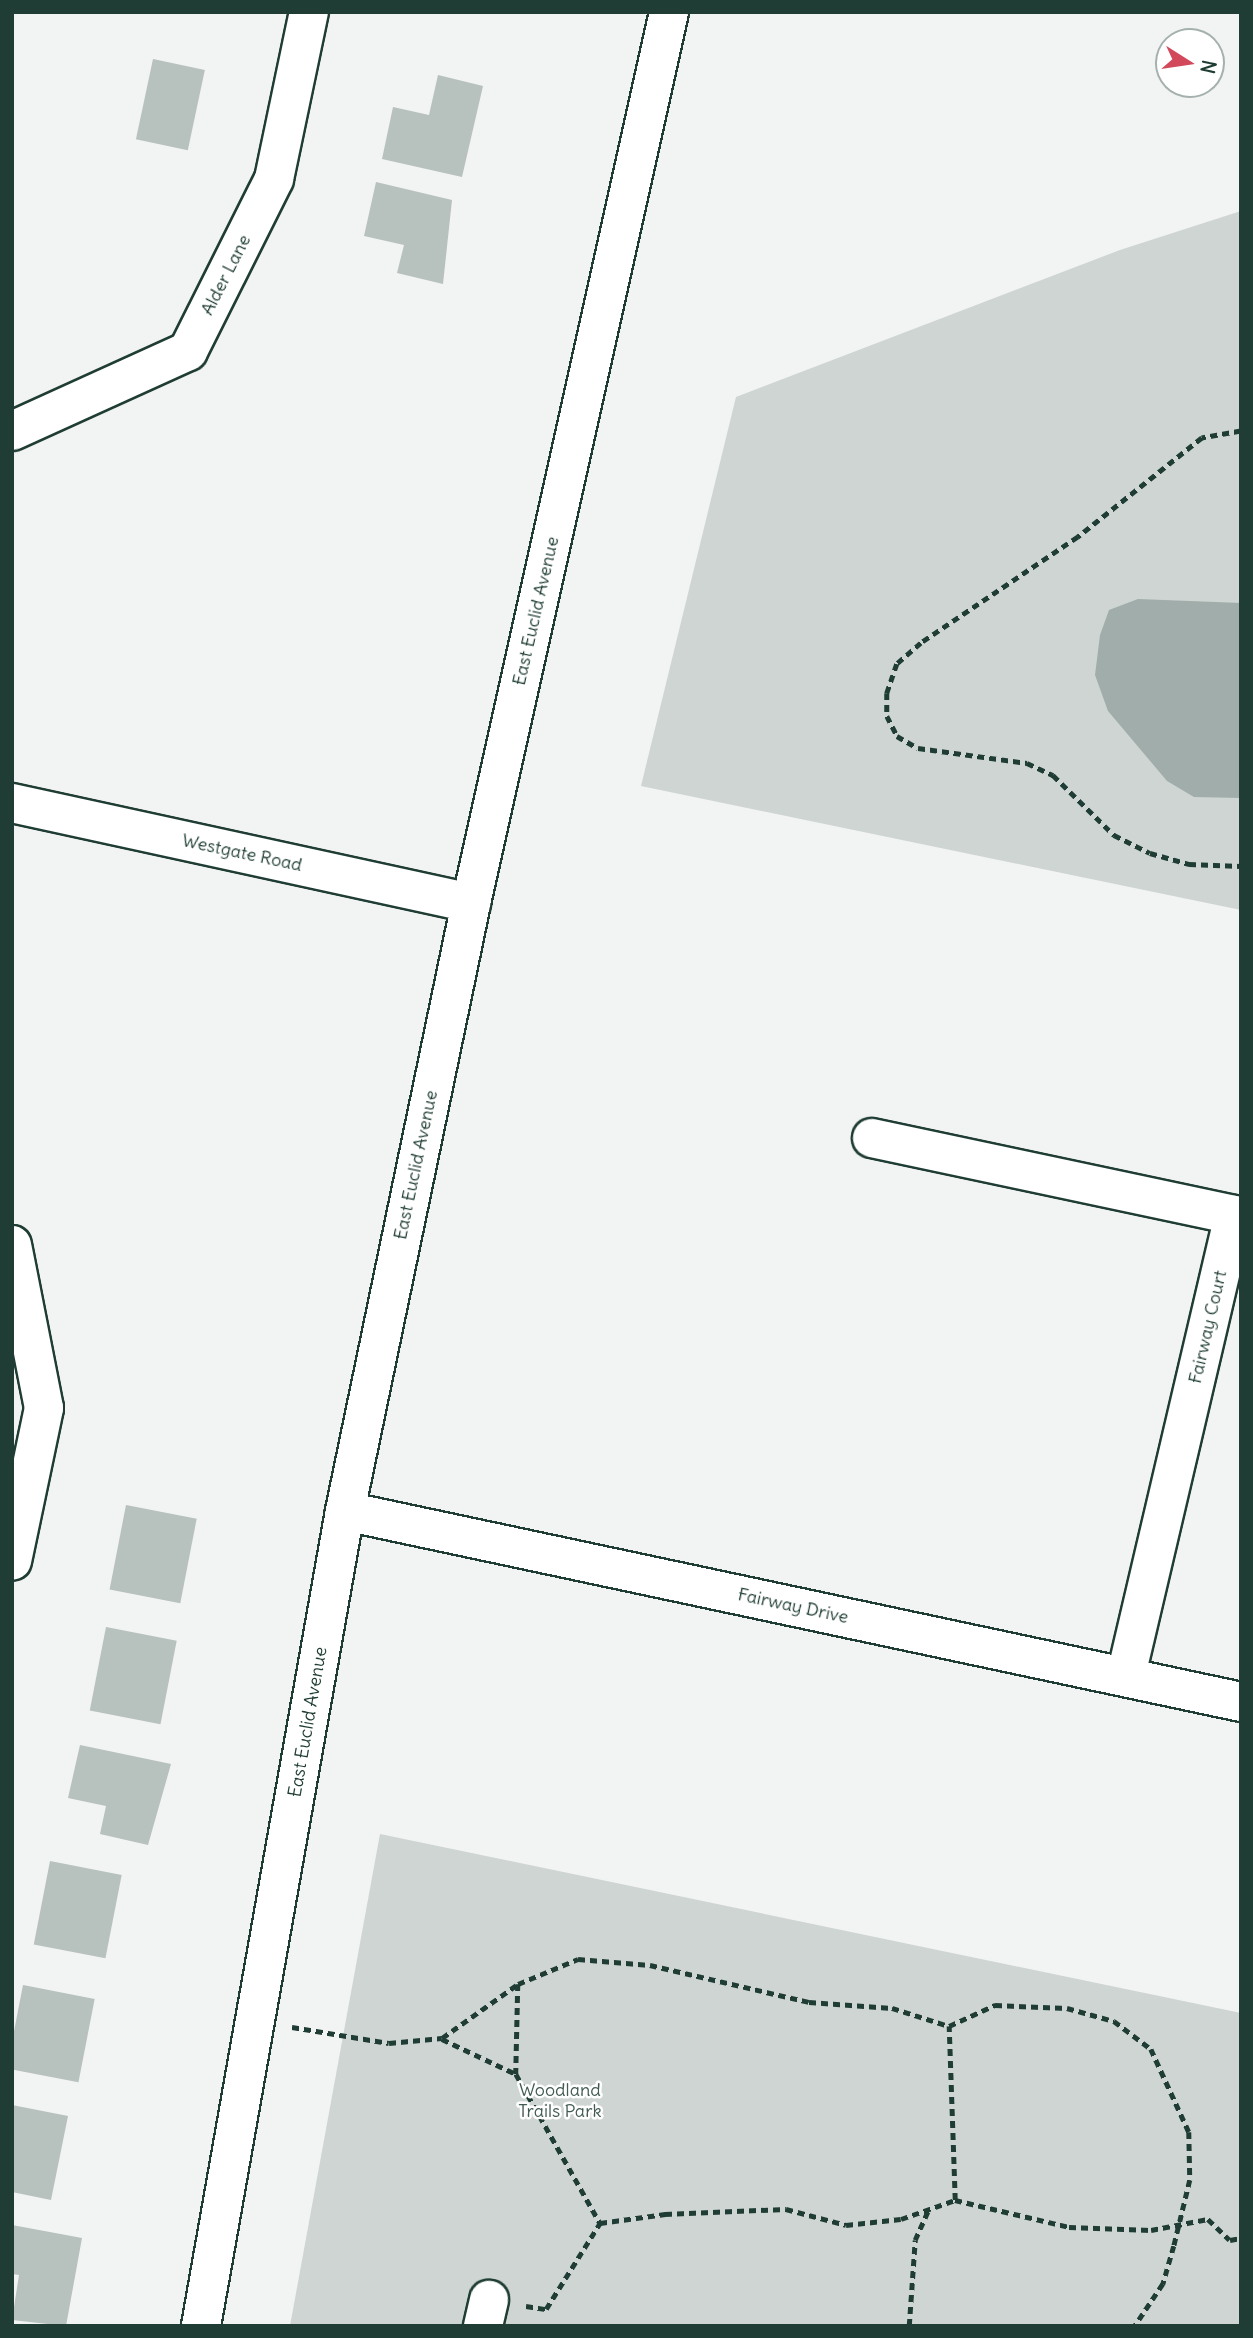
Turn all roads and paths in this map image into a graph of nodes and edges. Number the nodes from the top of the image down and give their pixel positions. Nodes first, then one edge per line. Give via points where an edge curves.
1 (309, 12) edge
2 (669, 12) edge
3 (1241, 431) edge
4 (12, 432) edge
5 (12, 803) edge
6 (1241, 866) edge
7 (471, 903) junction
8 (872, 1138) dead end
9 (12, 1245) edge
10 (345, 1511) junction
11 (12, 1561) edge
12 (1126, 1676) junction
13 (1241, 1702) edge
14 (517, 1984) junction
15 (285, 2026) dead end
16 (949, 2026) junction
17 (442, 2038) junction
18 (516, 2074) junction
19 (955, 2200) junction
20 (929, 2208) junction
21 (1176, 2222) junction
22 (600, 2223) junction
23 (1241, 2238) edge
24 (486, 2313) edge
25 (201, 2326) edge
26 (909, 2326) edge
27 (1135, 2326) edge

1 - 4 street, Alder Lane via 274,179 188,351
2 - 7 street, East Euclid Avenue
3 - 6 path via 1202,438 1078,537 921,643 897,664 887,692 887,716 897,736 918,748 1027,763 1053,775 1114,835 1150,853 1189,864
5 - 7 street, Westgate Road
7 - 10 street, East Euclid Avenue
8 - 12 street, Fairway Court via 1234,1215
9 - 11 street via 44,1408
10 - 12 street, Fairway Drive
10 - 25 street, East Euclid Avenue
12 - 13 street, Fairway Drive
14 - 16 path via 578,1959 650,1965 809,2003 892,2008
14 - 17 path
14 - 18 path
15 - 17 path via 389,2043
16 - 19 path
16 - 21 path via 995,2005 1067,2008 1114,2021 1151,2049 1189,2132 1190,2180
17 - 18 path
18 - 22 path
19 - 20 path
19 - 21 path via 1069,2227 1151,2230
20 - 22 path via 901,2219 846,2225 754,2207
20 - 26 path via 915,2240
21 - 23 path via 1208,2219 1230,2240
21 - 27 path via 1163,2284
22 - 24 path via 546,2309

